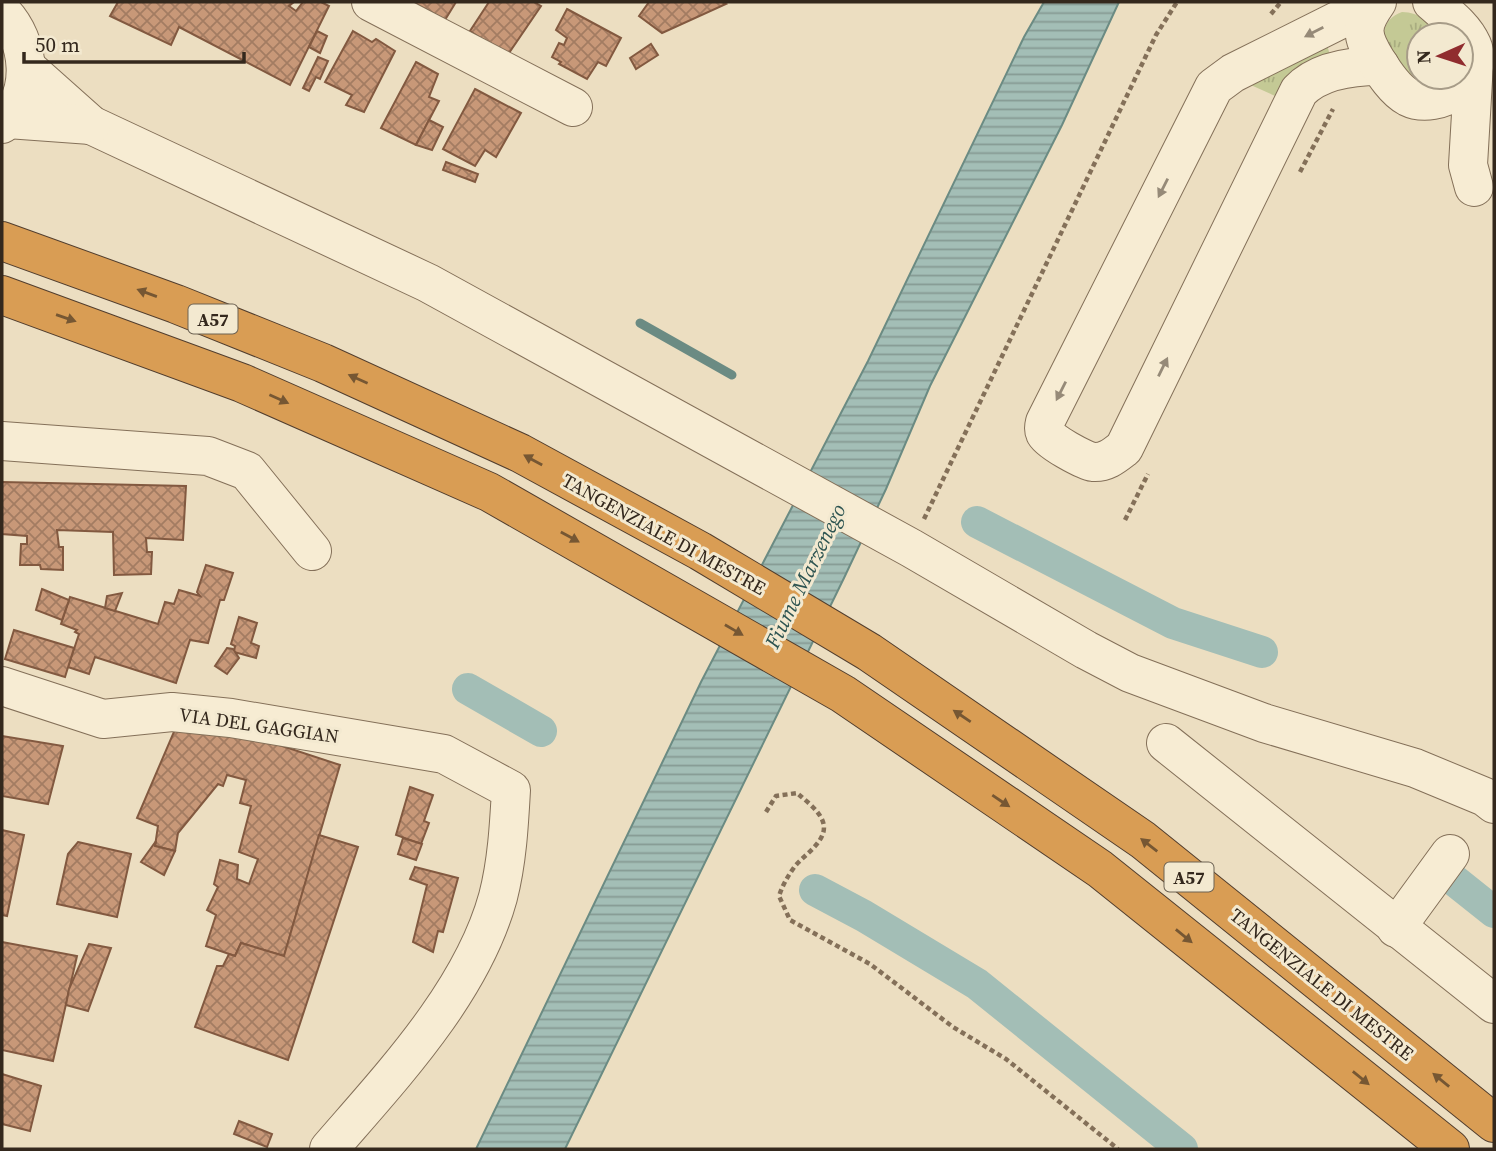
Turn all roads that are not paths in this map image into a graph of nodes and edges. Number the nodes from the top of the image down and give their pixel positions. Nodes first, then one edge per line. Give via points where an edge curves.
1 (370, 2) edge
2 (1376, 2) edge
3 (1432, 2) edge
4 (5, 12) edge
5 (1454, 21) edge
6 (1380, 66) junction
7 (27, 68) junction
8 (1456, 91) edge
9 (1473, 91) edge
10 (1425, 101) junction
11 (573, 107) dead end
12 (5, 121) edge
13 (91, 125) junction
14 (2, 241) edge
15 (2, 295) edge
16 (2, 441) edge
17 (312, 551) dead end
18 (2, 686) edge
19 (1166, 743) dead end
20 (1494, 804) edge
21 (1450, 853) dead end
22 (1396, 928) junction
23 (1494, 1004) edge
24 (1494, 1123) edge
25 (329, 1149) edge
26 (1450, 1149) edge

1 - 11 street
2 - 6 street via 1364,36
2 -> 6 street via 1233,73 1214,87 1045,422 1049,439 1092,462 1113,457 1124,448 1299,91 1335,71
3 - 5 street
4 - 7 street via 23,44
6 - 10 street via 1408,97
7 - 12 street via 21,96
7 - 13 street
8 - 10 street via 1441,100
9 - 10 street via 1471,176
12 - 13 street
13 - 20 street via 428,283 1130,673 1264,723 1415,768
24 -> 14 highway, TANGENZIALE DI MESTRE / A57 via 1143,840 869,652 700,551 520,453 323,363
15 -> 26 highway, A57 via 242,383 489,492 843,694 1100,869
16 - 17 street via 208,456 247,471
18 - 25 street, VIA DEL GAGGIAN via 103,719 172,712 444,754 512,790 498,897 477,952 424,1038
19 - 22 street
21 - 22 street
22 - 23 street

